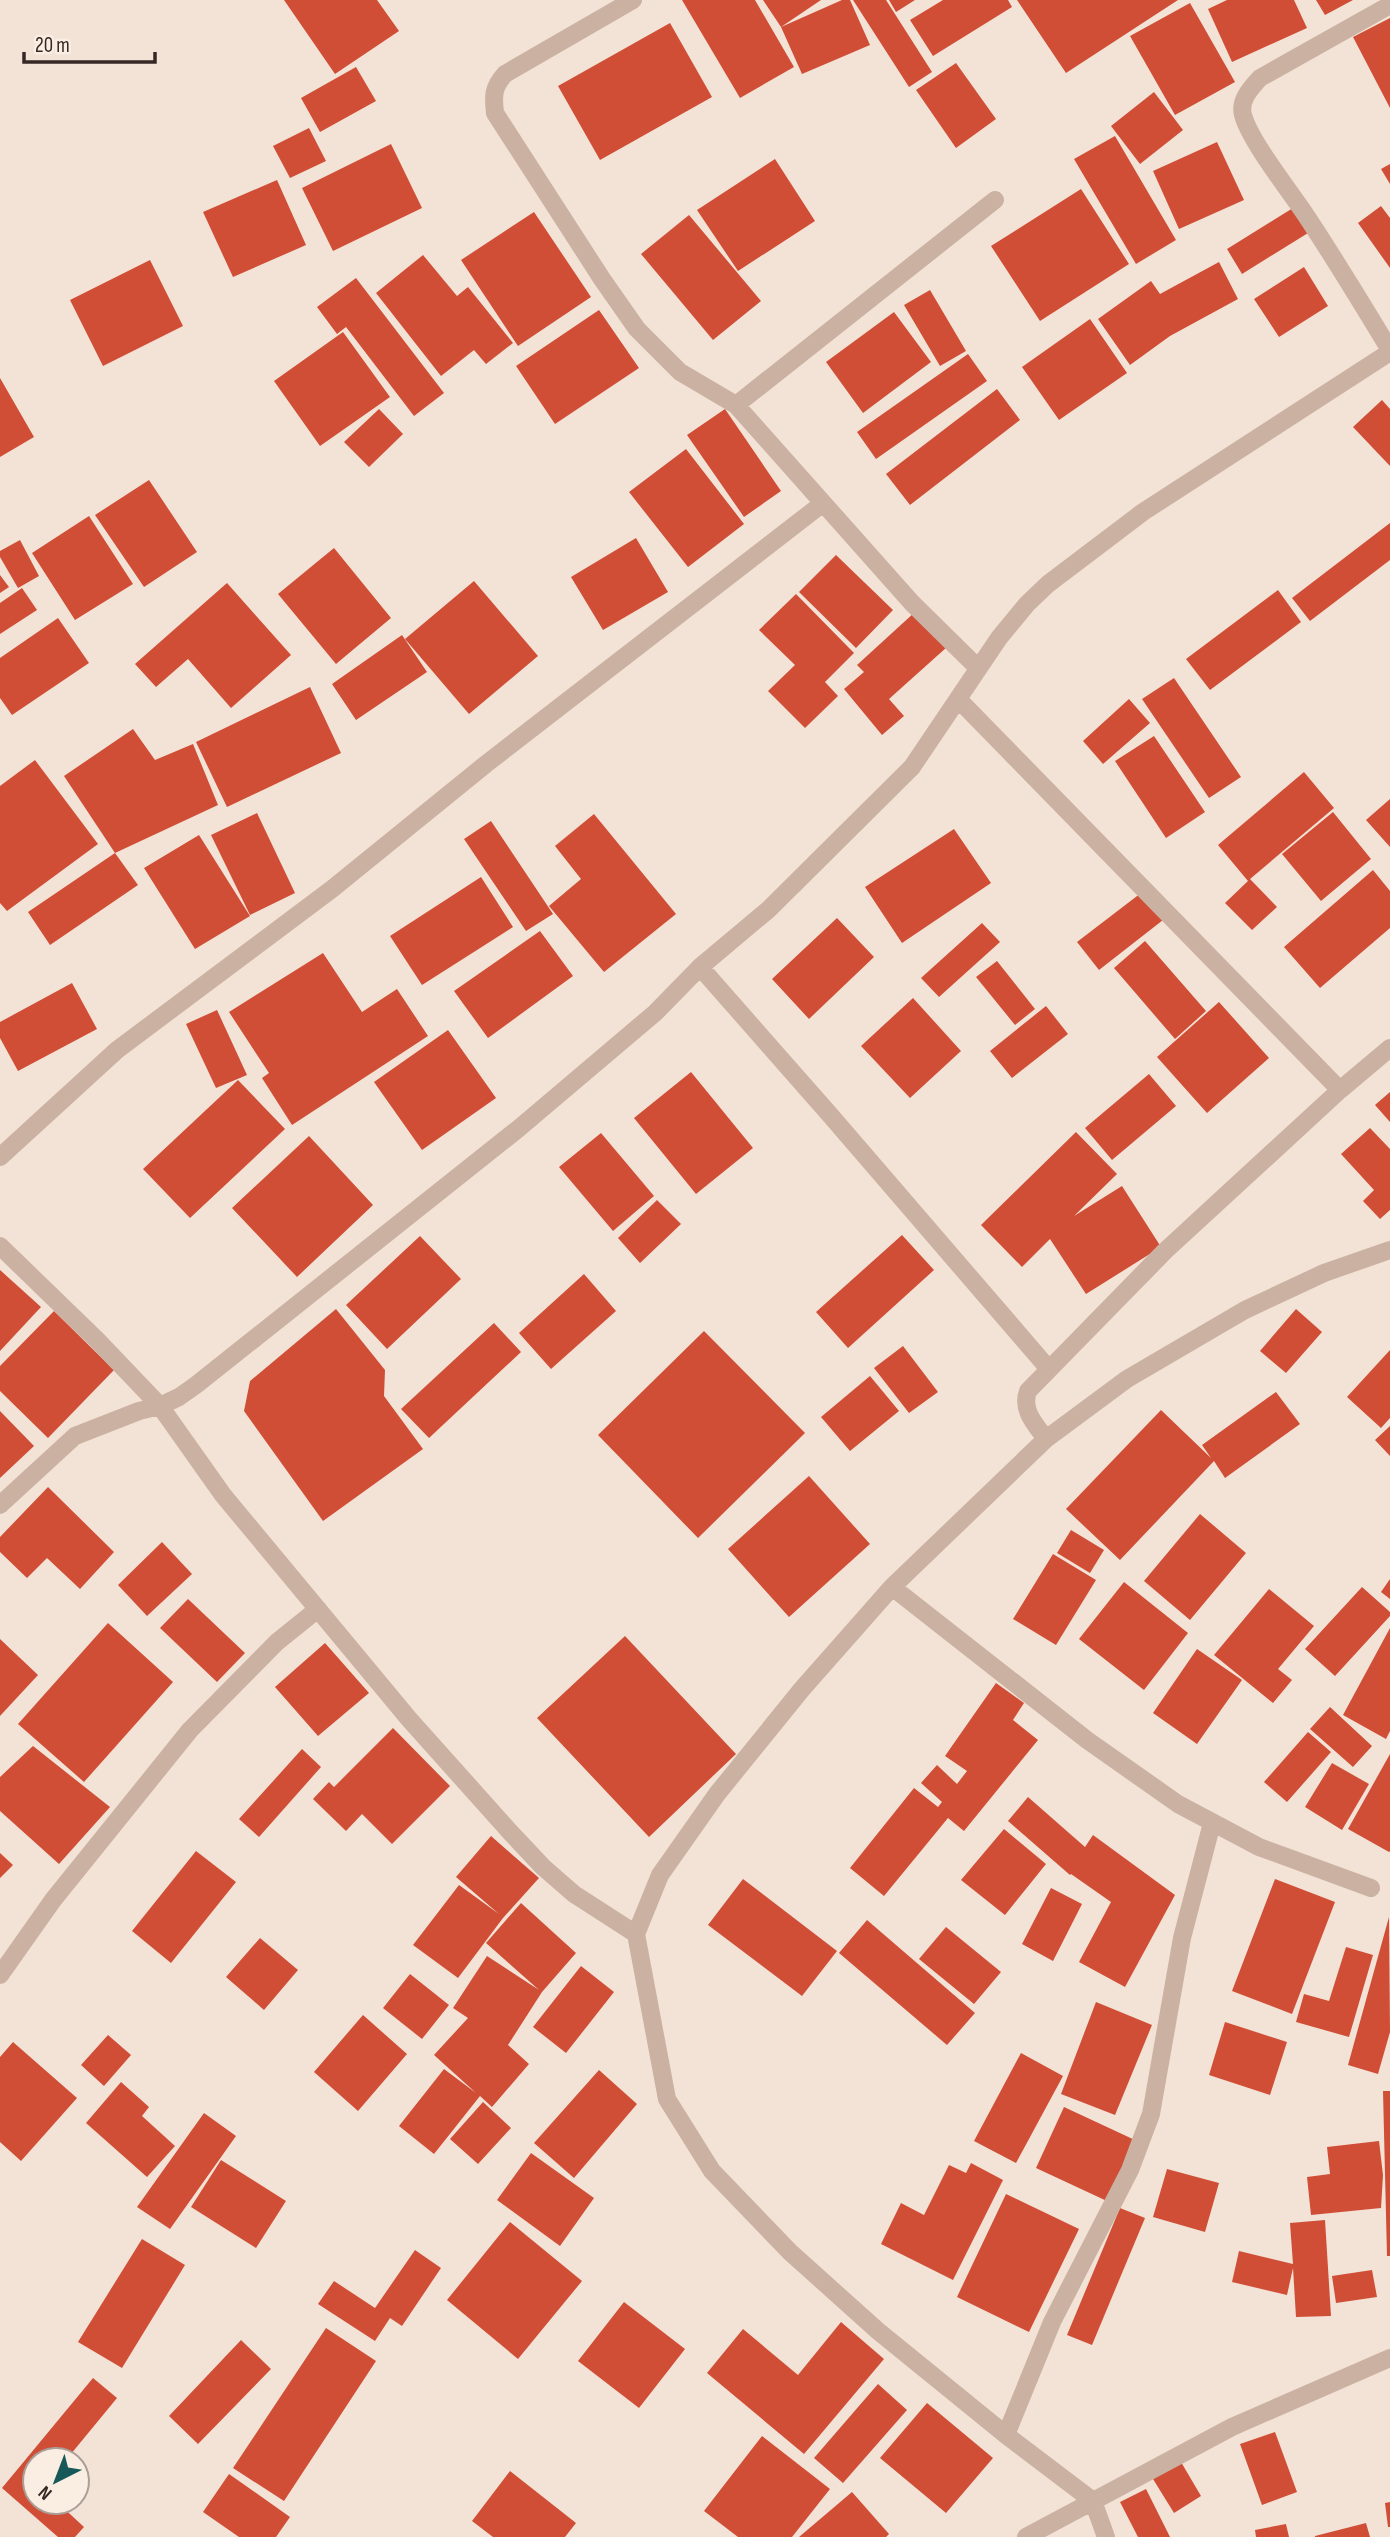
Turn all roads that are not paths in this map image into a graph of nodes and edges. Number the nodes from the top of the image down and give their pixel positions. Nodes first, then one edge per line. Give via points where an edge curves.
1 (633, 0) edge
2 (1390, 5) edge
3 (995, 200) dead end
4 (1390, 351) edge
5 (736, 405) junction
6 (822, 504) junction
7 (978, 668) junction
8 (958, 699) junction
9 (700, 967) junction
10 (1390, 1048) edge
11 (1340, 1090) junction
12 (0, 1157) edge
13 (0, 1247) edge
14 (1390, 1250) edge
15 (1048, 1368) junction
16 (160, 1406) junction
17 (1046, 1439) junction
18 (0, 1505) edge
19 (892, 1587) junction
20 (318, 1609) junction
21 (1212, 1823) junction
22 (1370, 1888) dead end
23 (636, 1934) junction
24 (0, 1975) edge
25 (1390, 2358) edge
26 (1006, 2435) junction
27 (1093, 2501) junction
28 (1026, 2537) edge
29 (1106, 2537) edge

1 - 5 street via 505,74 496,83 495,113 637,329 680,372
2 - 4 street via 1260,78 1243,104 1243,114 1264,153
3 - 5 street
4 - 7 street via 1143,512 1059,575 1027,604
5 - 6 street
6 - 7 street
6 - 12 street via 332,889 117,1050
7 - 8 street
8 - 9 street via 912,767 768,910
8 - 11 street
9 - 15 street
9 - 16 street via 654,1013 517,1129 196,1385
10 - 11 street
11 - 15 street via 1165,1251
13 - 16 street
14 - 17 street via 1324,1273 1245,1310 1127,1379
15 - 17 street via 1025,1400
16 - 18 street via 75,1436
16 - 20 street via 223,1495
17 - 19 street
19 - 21 street via 1087,1740
19 - 23 street via 717,1794 660,1875
20 - 23 street via 543,1867 574,1894
20 - 24 street via 277,1642 190,1730 53,1900
21 - 22 street via 1259,1847
21 - 26 street via 1182,1938 1148,2124 1130,2170 1052,2322
23 - 26 street via 667,2099 712,2171 790,2252
25 - 27 street via 1232,2427
26 - 27 street
27 - 28 street
27 - 29 street

